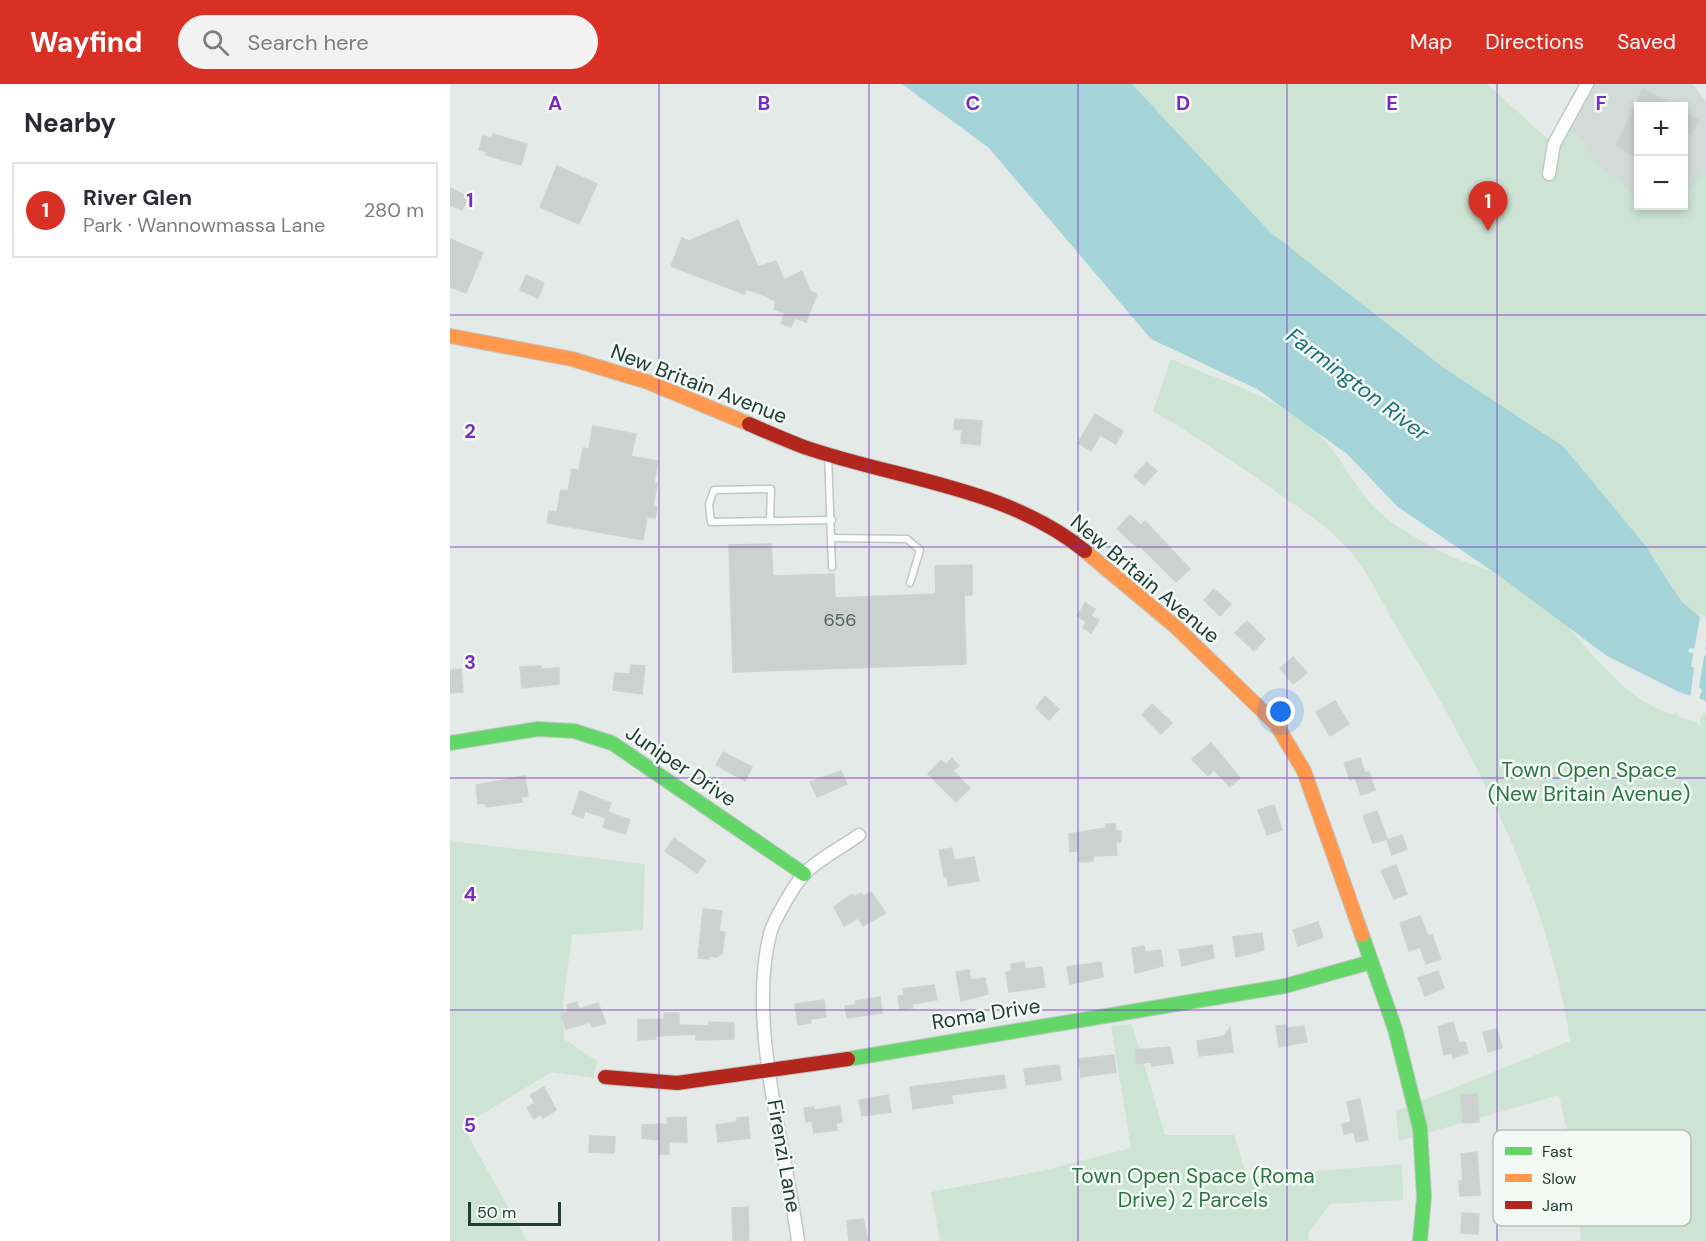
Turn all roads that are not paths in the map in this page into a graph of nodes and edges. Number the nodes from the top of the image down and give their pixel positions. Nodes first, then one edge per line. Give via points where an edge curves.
1 (1587, 84) edge
2 (1549, 174) dead end
3 (450, 336) edge
4 (828, 454) junction
5 (832, 520) junction
6 (770, 521) junction
7 (832, 538) junction
8 (832, 567) dead end
9 (910, 583) dead end
10 (450, 742) edge
11 (859, 835) dead end
12 (804, 874) junction
13 (1371, 962) junction
14 (769, 1072) junction
15 (605, 1077) dead end
16 (798, 1241) edge
17 (1420, 1241) edge

1 - 2 street via 1554,144
3 - 4 street, New Britain Avenue via 572,359 648,382
4 - 5 lane
4 - 13 street, New Britain Avenue via 993,501 1064,534 1176,627 1276,724 1304,771
5 - 6 lane
5 - 7 lane
6 - 6 lane via 711,522 709,504 714,490 771,489
7 - 8 lane
7 - 9 lane via 907,539 920,550
10 - 12 street, Juniper Drive via 538,729 574,731 612,743
11 - 12 street
12 - 14 street, Firenzi Lane via 770,932 762,992
13 - 14 street, Roma Drive via 1285,986
13 - 17 street, New Britain Avenue via 1395,1029 1419,1128 1424,1197
14 - 15 street, Roma Drive via 677,1083
14 - 16 street, Firenzi Lane

